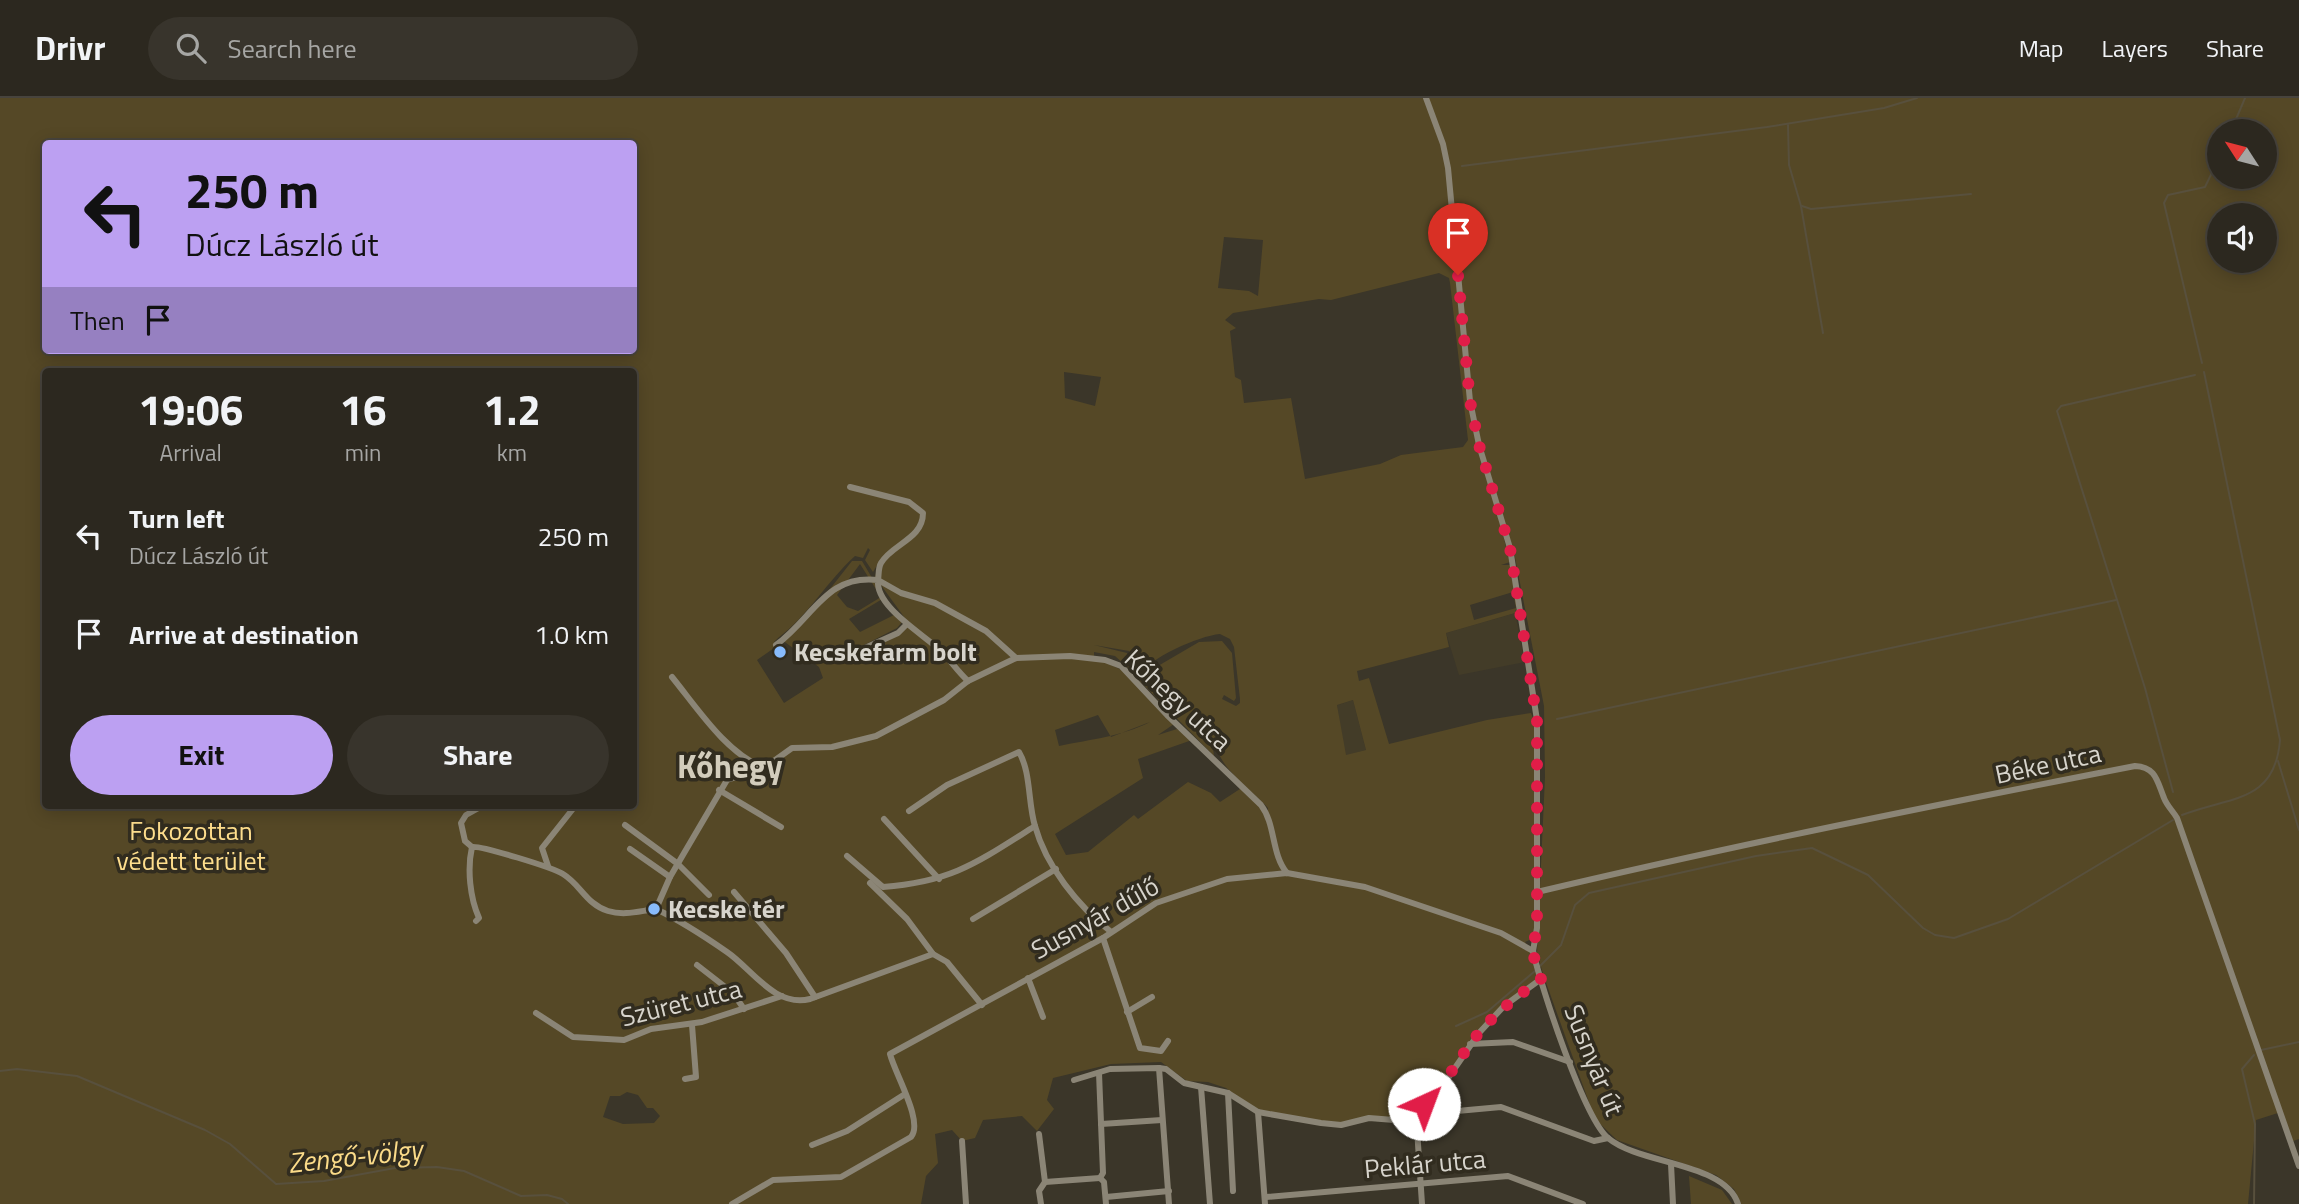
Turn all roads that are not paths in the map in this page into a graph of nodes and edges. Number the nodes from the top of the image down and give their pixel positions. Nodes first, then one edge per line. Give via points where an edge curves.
1 (1426, 98) edge
2 (850, 487) dead end
3 (878, 580) junction
4 (906, 625) junction
5 (776, 645) dead end
6 (1016, 658) junction
7 (836, 661) dead end
8 (672, 677) dead end
9 (968, 681) junction
10 (764, 768) junction
11 (719, 790) junction
12 (477, 809) edge
13 (573, 809) edge
14 (909, 811) dead end
15 (884, 819) dead end
16 (625, 825) dead end
17 (1035, 826) junction
18 (781, 827) dead end
19 (472, 847) junction
20 (629, 849) dead end
21 (847, 856) dead end
22 (678, 863) junction
23 (548, 866) junction
24 (1056, 869) junction
25 (1287, 873) junction
26 (670, 877) junction
27 (939, 878) junction
28 (866, 879) dead end
29 (874, 884) junction
30 (734, 892) dead end
31 (1537, 892) junction
32 (709, 895) dead end
33 (656, 909) junction
34 (973, 919) dead end
35 (476, 920) dead end
36 (1110, 931) junction
37 (1103, 938) junction
38 (1532, 951) junction
39 (933, 954) junction
40 (697, 965) dead end
41 (1538, 972) junction
42 (1028, 978) junction
43 (780, 995) junction
44 (815, 997) junction
45 (1152, 997) dead end
46 (982, 1005) junction
47 (744, 1009) junction
48 (1127, 1012) junction
49 (536, 1013) dead end
50 (1042, 1017) dead end
51 (692, 1025) junction
52 (1168, 1041) dead end
53 (1470, 1044) junction
54 (1570, 1062) junction
55 (1159, 1068) junction
56 (1099, 1073) junction
57 (685, 1079) dead end
58 (1074, 1080) dead end
59 (1201, 1087) junction
60 (1228, 1093) junction
61 (905, 1094) junction
62 (1424, 1104) junction
63 (1258, 1112) junction
64 (1431, 1113) junction
65 (1416, 1114) junction
66 (1162, 1120) junction
67 (1101, 1124) junction
68 (1039, 1134) dead end
69 (1608, 1138) junction
70 (962, 1141) dead end
71 (812, 1145) dead end
72 (1671, 1164) junction
73 (2299, 1166) edge
74 (1100, 1178) junction
75 (1045, 1182) junction
76 (1420, 1184) junction
77 (1169, 1191) junction
78 (1233, 1191) dead end
79 (1106, 1201) edge
80 (1266, 1201) edge
81 (732, 1204) edge
82 (966, 1204) edge
83 (1041, 1204) edge
84 (1169, 1204) edge
85 (1210, 1204) edge
86 (1422, 1204) edge
87 (1583, 1204) edge
88 (1674, 1204) edge
89 (1738, 1204) edge

1 - 31 street via 1448,168 1470,401 1510,548 1537,720
2 - 3 street via 909,502 923,513 915,532 881,563
3 - 4 street via 879,590
3 - 5 street via 838,584
3 - 6 street via 935,603 986,631
4 - 7 street via 895,635
4 - 9 street via 943,653
6 - 9 street, Kőhegy utca
6 - 25 street, Kőhegy utca via 1070,656 1121,666 1261,804
8 - 10 street via 730,745 748,762
9 - 10 street, Kőhegy utca via 944,700 876,736 832,747 792,748
10 - 11 street, Kőhegy utca via 733,777
11 - 18 street
11 - 22 street, Kőhegy utca
12 - 19 street via 461,823 464,838
13 - 23 street via 542,848
14 - 17 street via 947,785 1012,753 1022,755
15 - 27 street
16 - 22 street
17 - 24 street
17 - 27 street via 969,867
19 - 23 street via 485,846 533,865
19 - 35 street via 471,895
20 - 26 street
21 - 29 street
22 - 26 street, Kőhegy utca
22 - 32 street
23 - 33 street via 569,878 600,908 624,914
24 - 34 street
24 - 36 street via 1086,911
25 - 36 street, Susnyár dűlő via 1227,879 1174,896
25 - 38 street, Susnyár dűlő via 1365,887 1501,933
26 - 33 street, Kőhegy utca
27 - 29 street via 924,884
28 - 29 street
29 - 39 street
30 - 44 street via 786,953
31 - 38 street
31 - 73 street, Béke utca via 1666,861 2147,766 2177,818
33 - 43 street, Szüret utca via 725,950
36 - 37 street, Susnyár dűlő
37 - 42 street, Susnyár dűlő
37 - 48 street
38 - 41 street, Susnyár út
39 - 44 street, Szüret utca
39 - 46 street via 947,962
40 - 47 street via 733,993
41 - 53 street
41 - 54 street, Susnyár út
42 - 46 street, Susnyár dűlő
42 - 50 street
43 - 44 street, Szüret utca via 797,1002
43 - 47 street, Szüret utca
45 - 48 street
46 - 61 street, Susnyár dűlő via 890,1054
47 - 51 street, Szüret utca
48 - 52 street via 1141,1050 1161,1051
49 - 51 street, Szüret utca via 579,1038 624,1040 651,1029
51 - 57 street via 696,1077
53 - 54 street via 1513,1042
53 - 62 street
54 - 69 street, Susnyár út via 1591,1116
55 - 56 street
55 - 59 street
55 - 66 street
56 - 58 street
56 - 67 street
59 - 60 street
59 - 85 street
60 - 63 street
60 - 78 street
61 - 71 street via 847,1131
61 - 81 street via 916,1124 911,1137 841,1177 773,1180
62 - 64 street
62 - 65 street
63 - 65 street via 1340,1125
63 - 80 street
64 - 65 street
64 - 69 street via 1501,1107 1594,1141
65 - 76 street
66 - 67 street
66 - 77 street
67 - 74 street
68 - 75 street
69 - 72 street, Susnyár út
70 - 82 street
72 - 88 street
72 - 89 street, Susnyár út via 1718,1181
74 - 75 street
74 - 79 street
75 - 83 street via 1039,1191
76 - 80 street, Peklár utca
76 - 86 street
76 - 87 street, Peklár utca via 1508,1176
77 - 79 street
77 - 84 street

